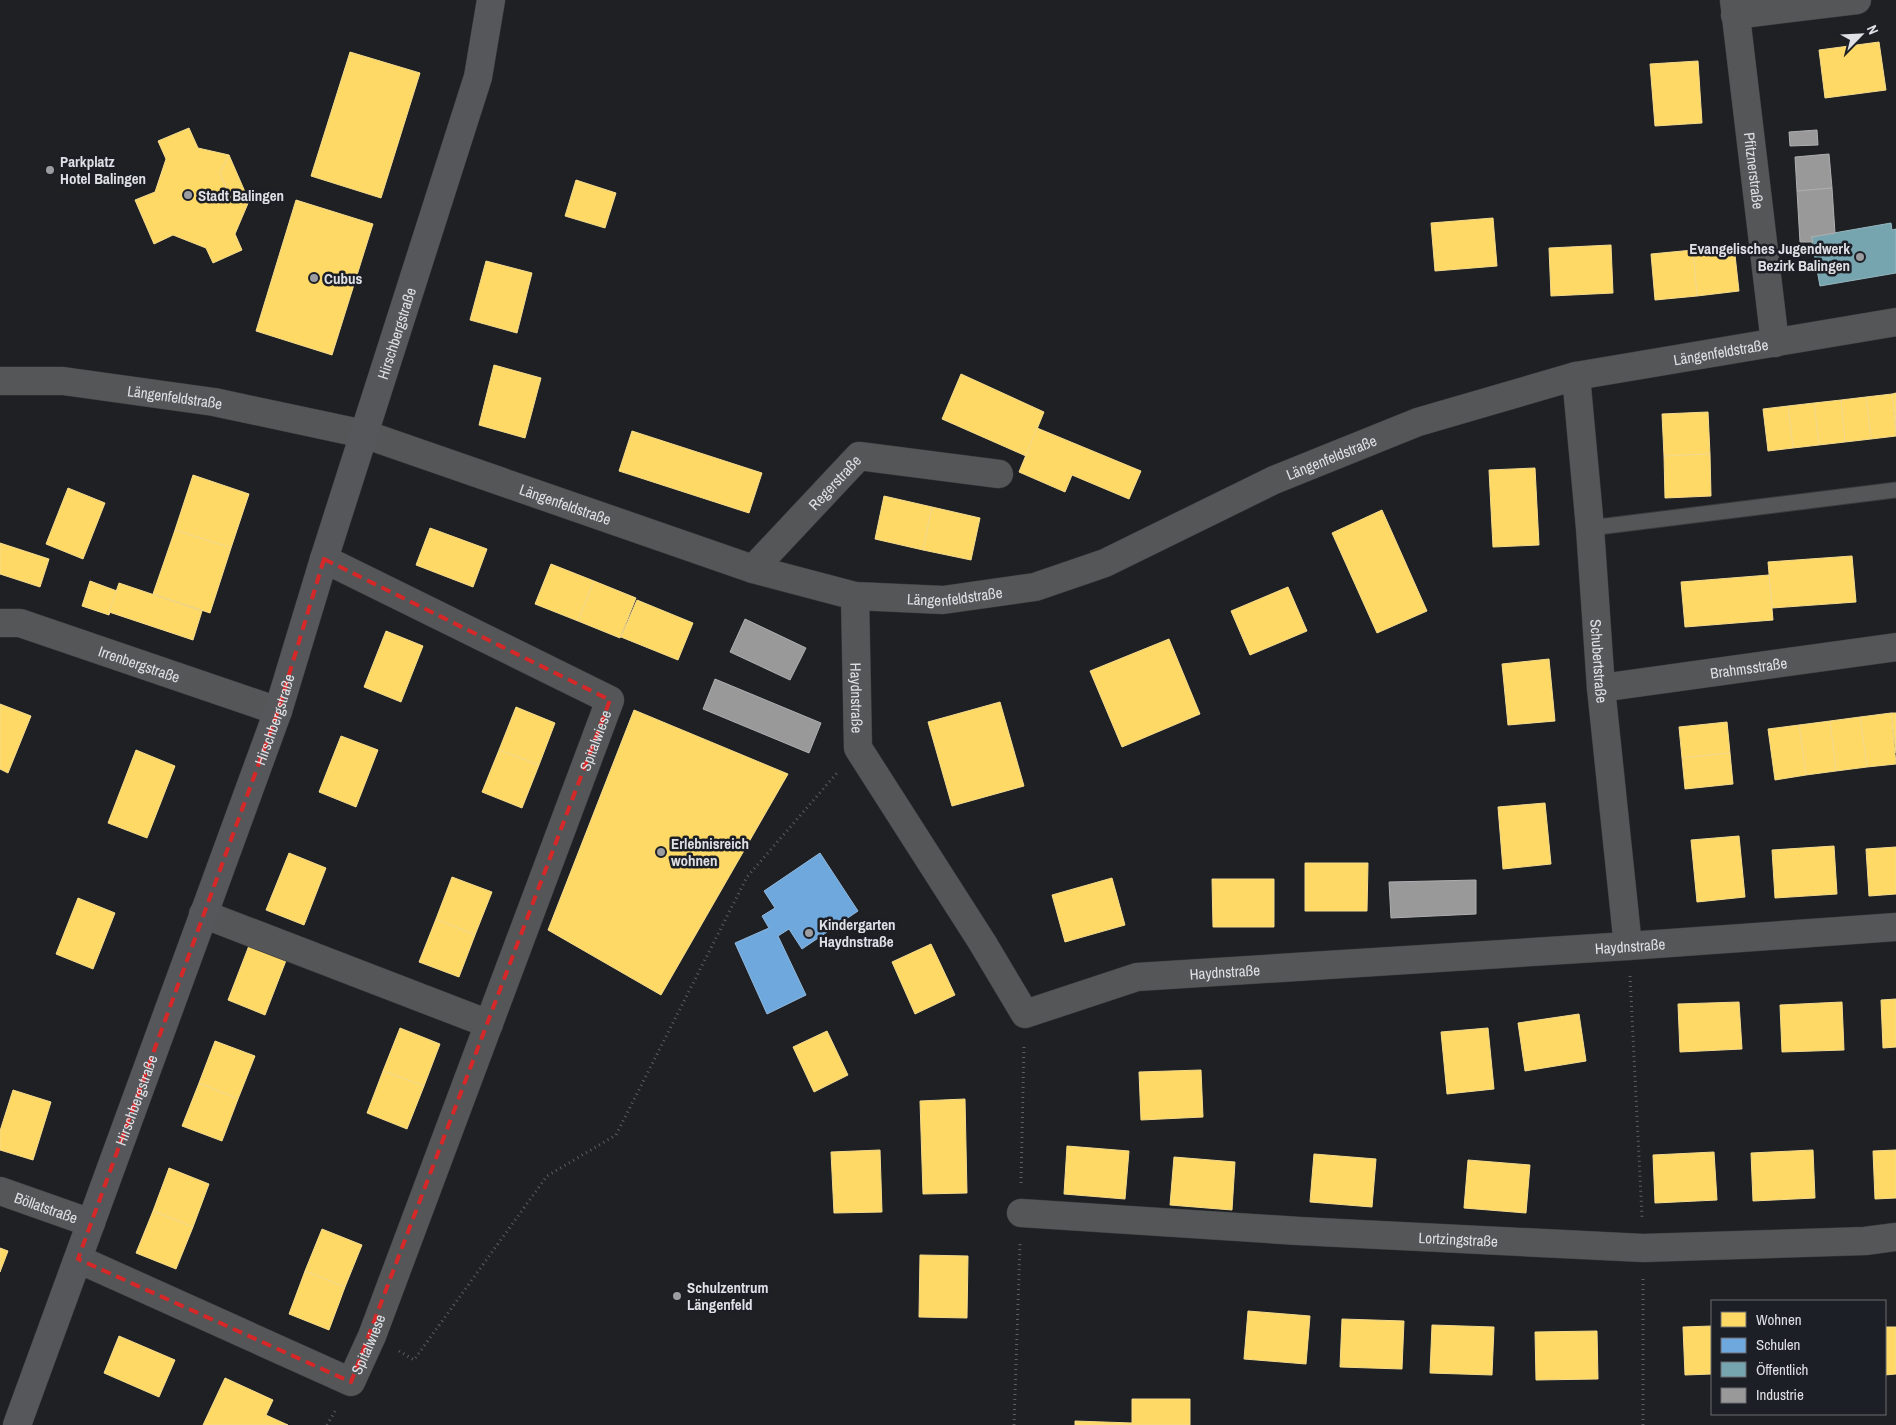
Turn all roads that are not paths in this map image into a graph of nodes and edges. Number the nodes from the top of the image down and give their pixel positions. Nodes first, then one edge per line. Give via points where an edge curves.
1 (491, 0) edge
2 (1857, 0) edge
3 (1735, 7) edge
4 (1896, 322) edge
5 (1775, 343) junction
6 (1576, 376) junction
7 (0, 381) edge
8 (364, 434) junction
9 (999, 474) dead end
10 (1896, 490) edge
11 (1590, 528) junction
12 (324, 558) junction
13 (753, 569) junction
14 (855, 596) junction
15 (0, 622) edge
16 (1896, 647) edge
17 (1601, 688) junction
18 (278, 710) junction
19 (203, 914) junction
20 (1896, 927) edge
21 (1628, 946) junction
22 (489, 1024) junction
23 (0, 1192) edge
24 (1020, 1213) dead end
25 (91, 1223) junction
26 (1896, 1237) edge
27 (78, 1260) junction
28 (18, 1425) edge

1 - 8 street, Hirschbergstraße via 478,77
2 - 3 street
3 - 5 street, Pfitznerstraße
4 - 5 street, Längenfeldstraße
5 - 6 street, Längenfeldstraße
6 - 11 street, Schubertstraße
6 - 14 street, Längenfeldstraße via 1418,422 1274,480 1105,562 1035,587 943,600
7 - 8 street, Längenfeldstraße via 63,381 214,402
8 - 12 street, Hirschbergstraße
8 - 13 street, Längenfeldstraße
9 - 13 street, Regerstraße via 858,456
10 - 11 lane
11 - 17 street, Schubertstraße
12 - 18 street, Hirschbergstraße
12 - 22 street, Spitalwiese via 610,700
13 - 14 street, Längenfeldstraße
14 - 21 street, Haydnstraße via 858,748 1025,1014 1136,977
15 - 18 street, Irrenbergstraße via 20,623
16 - 17 street, Brahmsstraße
17 - 21 street, Schubertstraße
18 - 19 street, Hirschbergstraße
19 - 22 street
19 - 25 street, Hirschbergstraße
20 - 21 street, Haydnstraße
22 - 27 street, Spitalwiese via 352,1382
23 - 25 street, Böllatstraße
24 - 26 street, Lortzingstraße via 1643,1248 1865,1241
25 - 27 street, Hirschbergstraße
27 - 28 street, Hirschbergstraße

